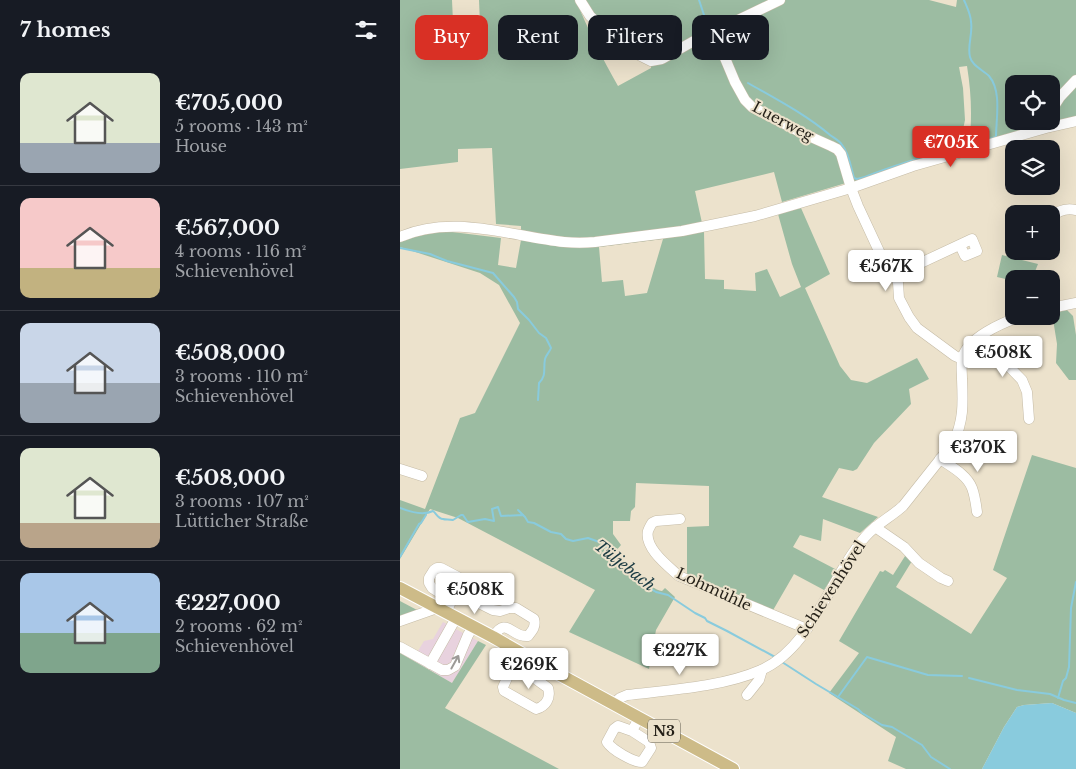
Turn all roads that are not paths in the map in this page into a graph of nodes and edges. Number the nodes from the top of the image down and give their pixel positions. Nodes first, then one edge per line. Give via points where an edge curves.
1 (580, 0) edge
2 (780, 0) edge
3 (749, 15) edge
4 (692, 42) edge
5 (726, 60) edge
6 (1076, 80) edge
7 (1060, 97) edge
8 (1076, 121) edge
9 (1060, 123) edge
10 (1030, 130) edge
11 (851, 188) junction
12 (1076, 210) edge
13 (1060, 211) edge
14 (400, 237) edge
15 (960, 244) dead end
16 (895, 275) junction
17 (1076, 306) edge
18 (1060, 307) edge
19 (1005, 322) edge
20 (980, 337) junction
21 (962, 359) junction
22 (1029, 419) dead end
23 (940, 459) junction
24 (400, 469) edge
25 (422, 476) dead end
26 (978, 512) dead end
27 (680, 519) dead end
28 (875, 527) junction
29 (948, 581) dead end
30 (400, 588) edge
31 (446, 613) junction
32 (400, 621) edge
33 (473, 626) junction
34 (807, 629) junction
35 (493, 638) junction
36 (400, 647) edge
37 (430, 664) junction
38 (762, 670) junction
39 (539, 671) junction
40 (747, 695) dead end
41 (613, 704) junction
42 (639, 718) junction
43 (632, 731) dead end
44 (733, 769) edge

1 - 4 street via 600,25 651,61 662,59
2 - 3 street
5 - 11 street, Luerweg via 745,100 752,107 837,149
6 - 7 street
8 - 9 street
10 - 11 street
11 - 14 street via 746,218 682,231 595,242 564,242 444,226
11 - 16 street via 885,264
12 - 13 street
15 - 16 street
16 - 21 street via 899,298 917,328
17 - 18 street
19 - 20 street
20 - 21 street via 966,350
20 - 22 street via 1022,380 1027,392
21 - 23 street, Schievenhövel via 961,421 958,433
23 - 26 street via 968,481
23 - 28 street, Schievenhövel via 903,506
24 - 25 street
27 - 34 street, Lohmühle via 656,521 648,532 650,546 665,564 679,576
28 - 29 street, Schievenhövel via 904,546 919,563
28 - 34 street, Schievenhövel via 850,557
30 - 31 main road
31 - 32 street
31 - 33 main road, N3
31 - 35 street via 450,604 448,598 428,583 437,568 458,578 469,598 493,610 516,608 534,618 533,630 528,636 523,637 501,627
31 - 37 street
33 - 35 main road, N3
37 -> 33 street via 445,671 455,666
34 - 38 street, Schievenhövel via 794,646
35 - 39 main road, N3
36 - 37 street
38 - 40 street, Schievenhövel via 759,680
38 - 41 street, Schievenhövel via 711,684 627,695
39 - 39 street via 537,680 548,688 550,694 541,707 536,708 504,691 503,687 513,671 533,677
39 - 41 main road, N3
41 - 42 main road, N3
42 - 43 street
42 - 44 main road, N3

